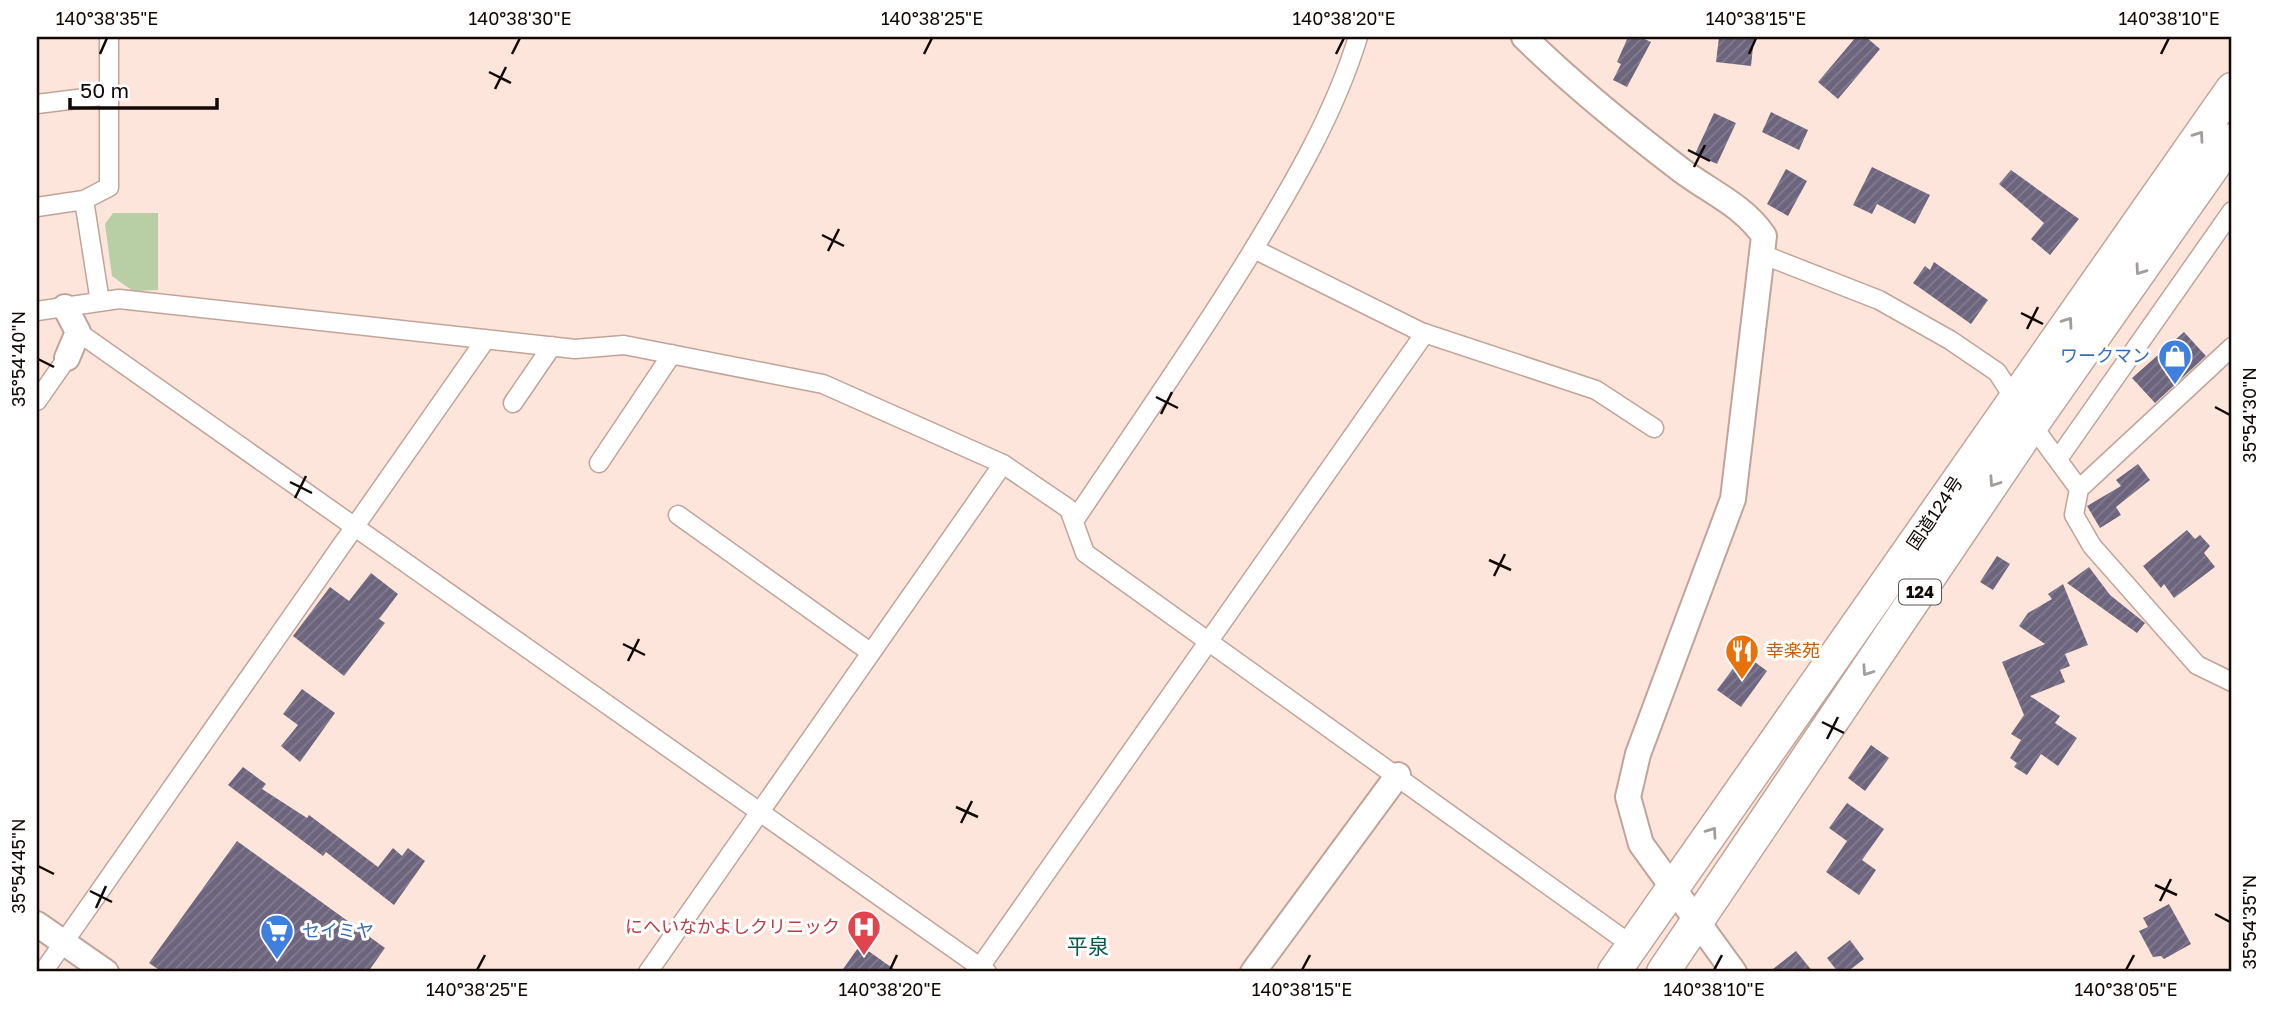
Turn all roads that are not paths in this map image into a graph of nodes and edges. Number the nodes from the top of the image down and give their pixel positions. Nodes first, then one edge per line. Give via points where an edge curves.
1 (109, 37) edge
2 (1358, 37) edge
3 (1524, 37) edge
4 (2232, 89) edge
5 (109, 95) junction
6 (37, 104) edge
7 (2232, 140) edge
8 (84, 200) junction
9 (37, 207) edge
10 (2232, 211) edge
11 (1254, 249) junction
12 (1764, 255) junction
13 (100, 302) junction
14 (65, 307) junction
15 (37, 310) edge
16 (78, 332) junction
17 (1425, 333) junction
18 (486, 339) junction
19 (552, 346) junction
20 (2232, 347) edge
21 (672, 354) junction
22 (67, 358) joint
23 (2014, 398) junction
24 (37, 401) edge
25 (513, 403) dead end
26 (2032, 425) junction
27 (1654, 428) dead end
28 (2058, 459) junction
29 (599, 463) dead end
30 (1003, 464) junction
31 (2079, 489) junction
32 (678, 515) dead end
33 (1073, 522) junction
34 (355, 528) junction
35 (1210, 642) junction
36 (870, 652) junction
37 (2232, 682) edge
38 (1398, 775) junction
39 (759, 809) junction
40 (1673, 888) junction
41 (1697, 920) junction
42 (37, 924) edge
43 (63, 943) junction
44 (1633, 946) junction
45 (984, 970) edge
46 (43, 972) edge
47 (106, 972) edge
48 (648, 972) edge
49 (1253, 972) edge
50 (1614, 972) edge
51 (1663, 972) edge
52 (1734, 972) edge

1 - 5 street
2 - 11 street via 1345,81
3 - 12 street via 1622,124 1750,216 1764,236
23 -> 4 highway, 国道124号 / 124
5 - 6 street
5 - 8 street via 109,187
7 -> 26 highway, 国道124号 / 124
8 - 9 street
8 - 13 street
10 - 28 street
11 - 17 street
11 - 33 street
12 - 23 street via 1879,300 1950,340 1997,372
12 - 40 street via 1734,499 1638,754 1628,797 1641,844
13 - 14 street
13 - 18 street via 119,299
14 - 15 street
14 - 16 street
16 - 22 street
16 - 34 street
17 - 27 street via 1596,390
17 - 35 street
18 - 19 street
18 - 34 street
19 - 21 street via 624,345
19 - 25 street
20 - 31 street
21 - 29 street
21 - 30 street via 823,383
22 - 24 street
23 - 26 street
40 -> 23 highway, 国道124号 / 124
26 - 28 street
26 -> 41 highway, 国道124号 / 124
28 - 31 street
30 - 33 street via 1069,509
30 - 36 street
31 - 37 street via 2074,515 2092,546 2197,665
32 - 36 street
33 - 35 street via 1085,554
34 - 39 street
34 - 43 street
35 - 38 street
35 - 45 street
36 - 39 street
38 - 44 street
38 - 49 street
39 - 45 street
39 - 48 street
40 - 41 street
40 - 44 highway, 国道124号 / 124
41 - 51 highway, 国道124号 / 124
41 - 52 street
42 - 43 street
43 - 46 street
43 - 47 street
44 - 50 highway, 国道124号 / 124

